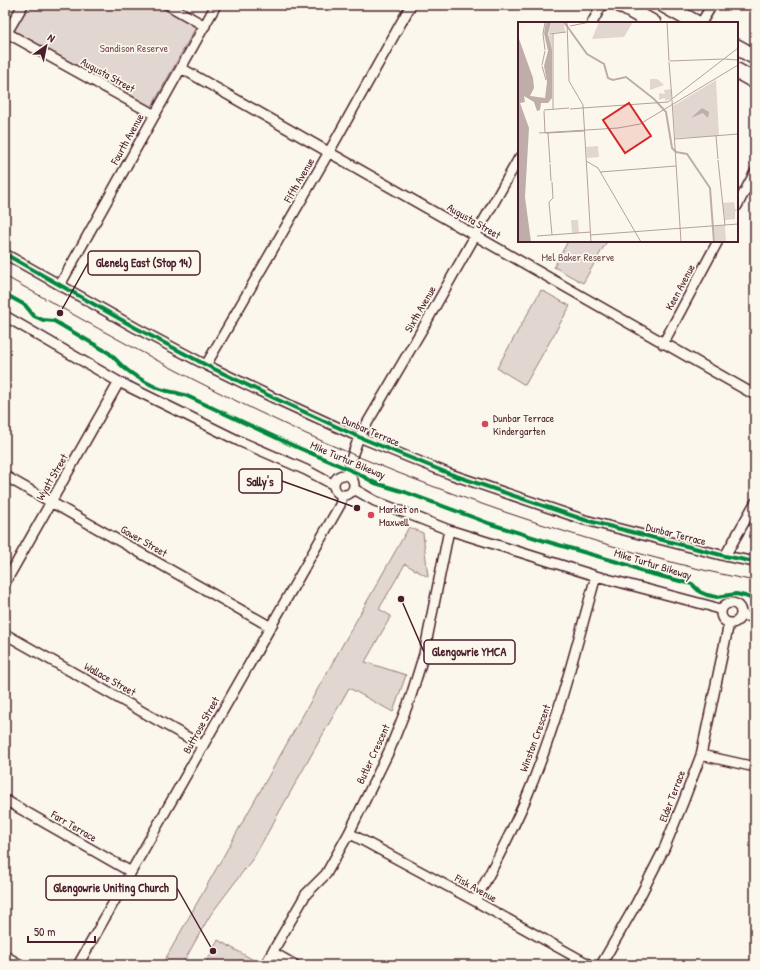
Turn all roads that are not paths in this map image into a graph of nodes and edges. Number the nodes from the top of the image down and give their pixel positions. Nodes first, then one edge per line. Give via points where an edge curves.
1 (24, 5) edge
2 (168, 5) edge
3 (216, 5) edge
4 (411, 5) edge
5 (602, 5) edge
6 (621, 5) edge
7 (664, 5) edge
8 (712, 5) edge
9 (593, 22) edge
10 (651, 22) edge
11 (694, 22) edge
12 (703, 22) edge
13 (205, 26) junction
14 (6, 35) edge
15 (738, 47) edge
16 (755, 57) edge
17 (181, 68) junction
18 (738, 72) edge
19 (755, 82) edge
20 (155, 115) junction
21 (329, 152) junction
22 (518, 160) edge
23 (755, 172) edge
24 (738, 204) edge
25 (475, 236) junction
26 (717, 242) edge
27 (5, 254) edge
28 (60, 285) junction
29 (5, 316) edge
30 (663, 344) junction
31 (206, 365) junction
32 (119, 382) junction
33 (755, 395) edge
34 (359, 437) junction
35 (347, 475) junction
36 (5, 476) edge
37 (335, 481) junction
38 (354, 489) junction
39 (342, 496) junction
40 (51, 502) junction
41 (755, 503) edge
42 (449, 530) junction
43 (725, 556) junction
44 (755, 562) edge
45 (596, 576) junction
46 (5, 583) edge
47 (721, 610) junction
48 (742, 615) junction
49 (755, 618) edge
50 (729, 623) junction
51 (271, 627) junction
52 (5, 634) edge
53 (203, 746) junction
54 (701, 755) junction
55 (755, 767) edge
56 (5, 800) edge
57 (350, 833) junction
58 (131, 872) junction
59 (475, 901) junction
60 (272, 952) junction
61 (5, 956) edge
62 (21, 965) edge
63 (78, 965) edge
64 (265, 965) edge
65 (295, 965) edge
66 (590, 965) edge
67 (601, 965) edge

1 - 14 street
2 - 13 street
3 - 13 street, Fourth Avenue
4 - 21 street, Fifth Avenue
5 - 9 street
6 - 10 highway
7 - 11 highway
8 - 12 street
13 - 17 street, Fourth Avenue
14 - 20 street, Augusta Street
15 - 16 highway
17 - 20 street, Fourth Avenue
17 - 21 street, Augusta Street
18 - 19 highway
20 - 28 street, Fourth Avenue
21 - 25 street, Augusta Street
21 - 31 street, Fifth Avenue
22 - 25 street, Sixth Avenue
23 - 24 street
25 - 30 street, Augusta Street
25 - 34 street, Sixth Avenue
26 - 30 street, Keen Avenue
27 - 28 street, Dunbar Terrace
28 - 31 street, Dunbar Terrace
29 - 32 street
30 - 33 street, Augusta Street
31 - 34 street, Dunbar Terrace
32 - 37 street via 239,441
32 - 40 street, Wyatt Street
34 - 35 street, Sixth Avenue
34 - 43 street, Dunbar Terrace via 450,474 585,520
35 - 37 street via 340,475
35 - 38 street via 354,482
36 - 40 street, Gower Street
37 - 39 street via 335,490
38 - 39 street via 350,494
38 - 42 street via 375,501
39 - 51 street, Buttrose Street via 340,505
40 - 46 street, Wyatt Street
40 - 51 street, Gower Street
41 - 43 street
42 - 45 street
42 - 57 street, Butler Crescent via 424,654 410,699 390,749
43 - 44 street, Dunbar Terrace
45 - 47 street
45 - 59 street, Winston Crescent via 562,696 539,764 501,853
47 - 48 street via 724,605 735,603
47 - 50 street via 722,617
48 - 49 street
48 - 50 street via 738,621
50 - 54 street, Elder Terrace
51 - 53 street, Buttrose Street
52 - 53 street, Wallace Street
53 - 58 street, Buttrose Street
54 - 55 street
54 - 67 street, Elder Terrace via 664,849
56 - 58 street, Farr Terrace
57 - 59 street, Fisk Avenue
57 - 60 street, Butler Crescent via 326,874 306,894
58 - 63 street, Buttrose Street
59 - 66 street, Fisk Avenue
60 - 64 street, Butler Crescent
60 - 65 street
61 - 62 street

